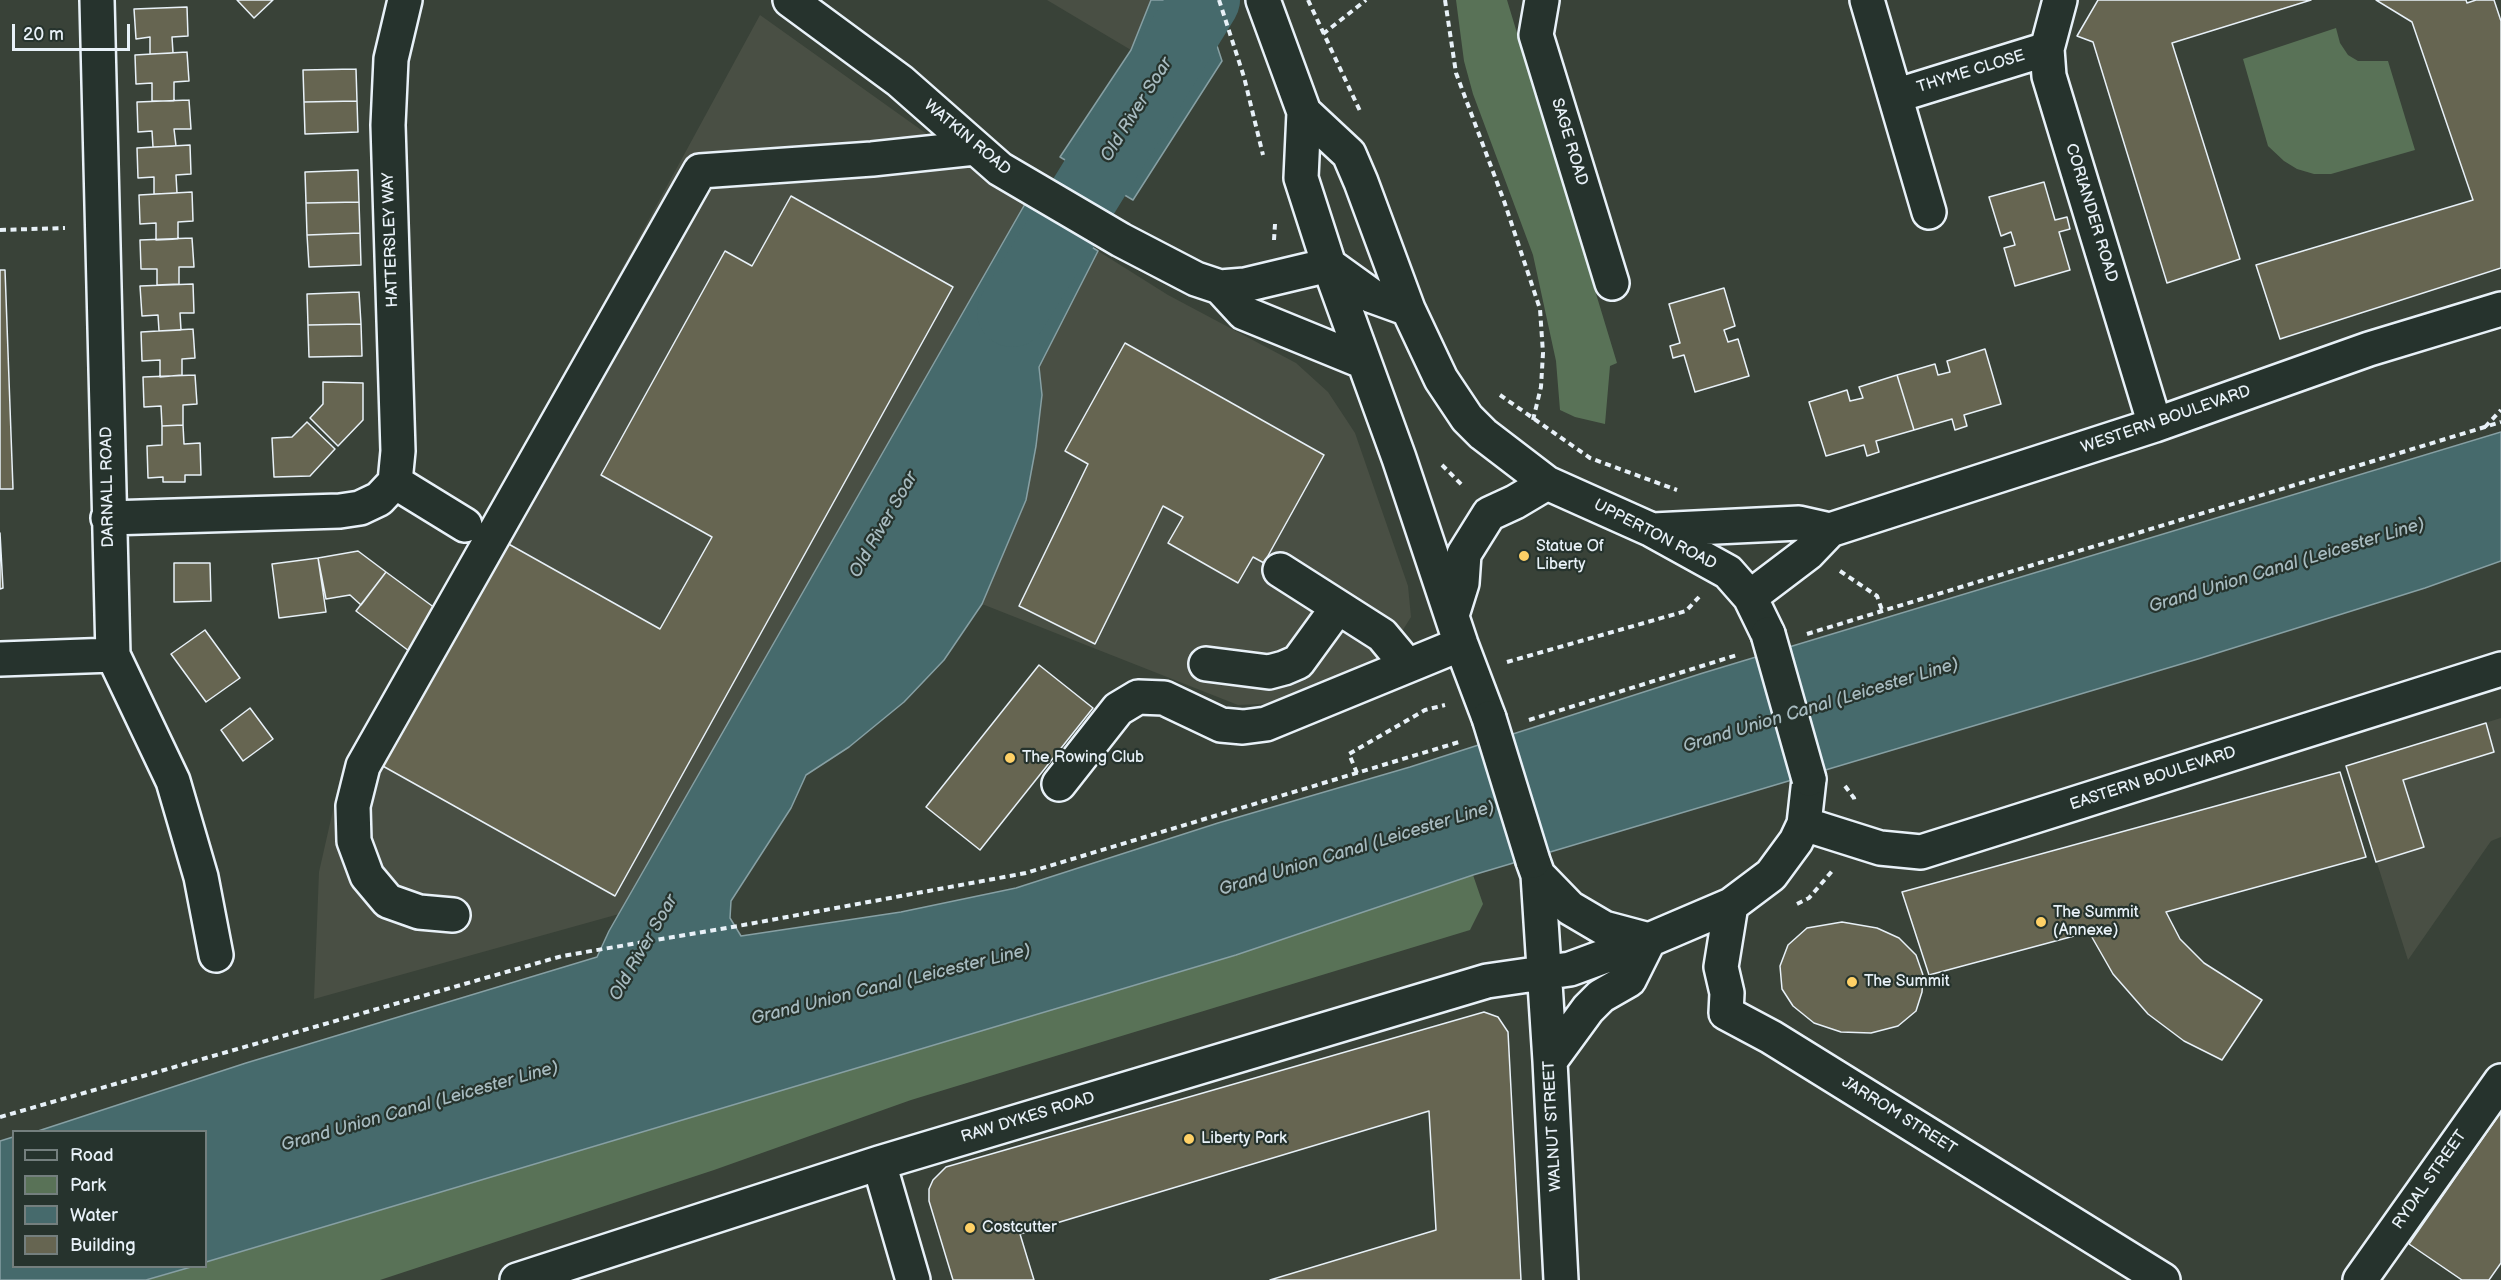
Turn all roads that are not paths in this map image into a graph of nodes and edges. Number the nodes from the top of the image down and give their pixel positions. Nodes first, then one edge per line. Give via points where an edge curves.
1 (97, 0) edge
2 (405, 0) edge
3 (790, 0) edge
4 (1263, 0) edge
5 (1542, 0) edge
6 (1867, 0) edge
7 (2060, 0) edge
8 (2047, 49) junction
9 (1895, 96) junction
10 (1304, 112) junction
11 (975, 148) junction
12 (1929, 212) dead end
13 (1329, 265) junction
14 (1612, 283) dead end
15 (1221, 287) junction
16 (1408, 309) junction
17 (2501, 309) edge
18 (1364, 362) junction
19 (2155, 425) junction
20 (395, 482) junction
21 (1547, 483) junction
22 (108, 518) junction
23 (465, 525) dead end
24 (1652, 530) junction
25 (1830, 530) junction
26 (1280, 570) dead end
27 (1750, 597) junction
28 (1338, 608) junction
29 (1461, 644) junction
30 (113, 655) junction
31 (0, 659) edge
32 (1206, 664) dead end
33 (1407, 665) junction
34 (2501, 669) edge
35 (1059, 784) dead end
36 (1804, 824) junction
37 (1536, 868) junction
38 (1731, 905) junction
39 (453, 915) dead end
40 (1649, 940) junction
41 (216, 955) dead end
42 (1545, 973) junction
43 (1550, 1061) junction
44 (2501, 1081) edge
45 (879, 1162) junction
46 (517, 1280) edge
47 (913, 1280) edge
48 (1561, 1280) edge
49 (2163, 1280) edge
50 (2360, 1280) edge

1 - 22 street, DARNALL ROAD
2 - 20 street, HATTERSLEY WAY via 391,58 388,125 398,451
3 - 11 street, WATKIN ROAD via 900,81
4 - 10 street, UPPERTON ROAD
5 - 14 street, SAGE ROAD via 1536,35
6 - 9 street, THYME CLOSE
7 - 8 street, CORIANDER ROAD
8 - 9 street, THYME CLOSE
8 - 19 street, CORIANDER ROAD via 2049,76
9 - 12 street, THYME CLOSE
10 - 13 street, UPPERTON ROAD via 1301,178
10 - 16 street, UPPERTON ROAD via 1348,154
11 - 15 street, WATKIN ROAD via 1000,169 1121,240 1196,279
11 - 39 street via 700,171 363,766 353,806 354,841 367,876 388,901 419,912
13 - 15 street, WATKIN ROAD via 1267,281
13 - 16 street via 1372,296
13 - 18 street, UPPERTON ROAD
15 - 18 street, WATKIN ROAD via 1244,313
16 - 21 street, UPPERTON ROAD via 1441,379 1467,418
17 - 19 street, WESTERN BOULEVARD via 2369,349
18 - 29 street, UPPERTON ROAD
19 - 25 street, WESTERN BOULEVARD
20 - 22 street via 379,499 360,508 340,511
20 - 23 street
21 - 24 street, UPPERTON ROAD
21 - 29 street via 1489,514 1464,554
22 - 30 street, DARNALL ROAD
24 - 25 street via 1799,523
24 - 27 street, UPPERTON ROAD via 1728,572
25 - 27 street, WESTERN BOULEVARD via 1808,553
26 - 28 street
27 - 36 street, UPPERTON ROAD, bridge via 1756,644 1809,779
28 - 32 street via 1298,662 1284,668 1269,672
28 - 33 street via 1382,634
29 - 33 street
29 - 37 street, UPPERTON ROAD, bridge via 1489,718
30 - 31 street
30 - 41 street, DARNALL ROAD via 173,781 201,877
33 - 35 street via 1266,724 1243,727 1221,725 1164,698 1138,697 1118,709
34 - 36 street, EASTERN BOULEVARD via 1921,852 1880,848
36 - 38 street, UPPERTON ROAD via 1771,875
37 - 40 street, UPPERTON ROAD via 1570,908 1604,928
37 - 42 street, UPPERTON ROAD
38 - 40 street, UPPERTON ROAD
38 - 49 street, JARROM STREET via 1721,967 1726,1013
40 - 42 street, UPPERTON ROAD via 1570,969
40 - 43 street via 1629,980 1587,1009
42 - 43 street, WALNUT STREET
42 - 45 street, RAW DYKES ROAD via 1487,981
43 - 48 street, WALNUT STREET
44 - 50 street, RYDAL STREET
45 - 46 street, RAW DYKES ROAD
45 - 47 street

